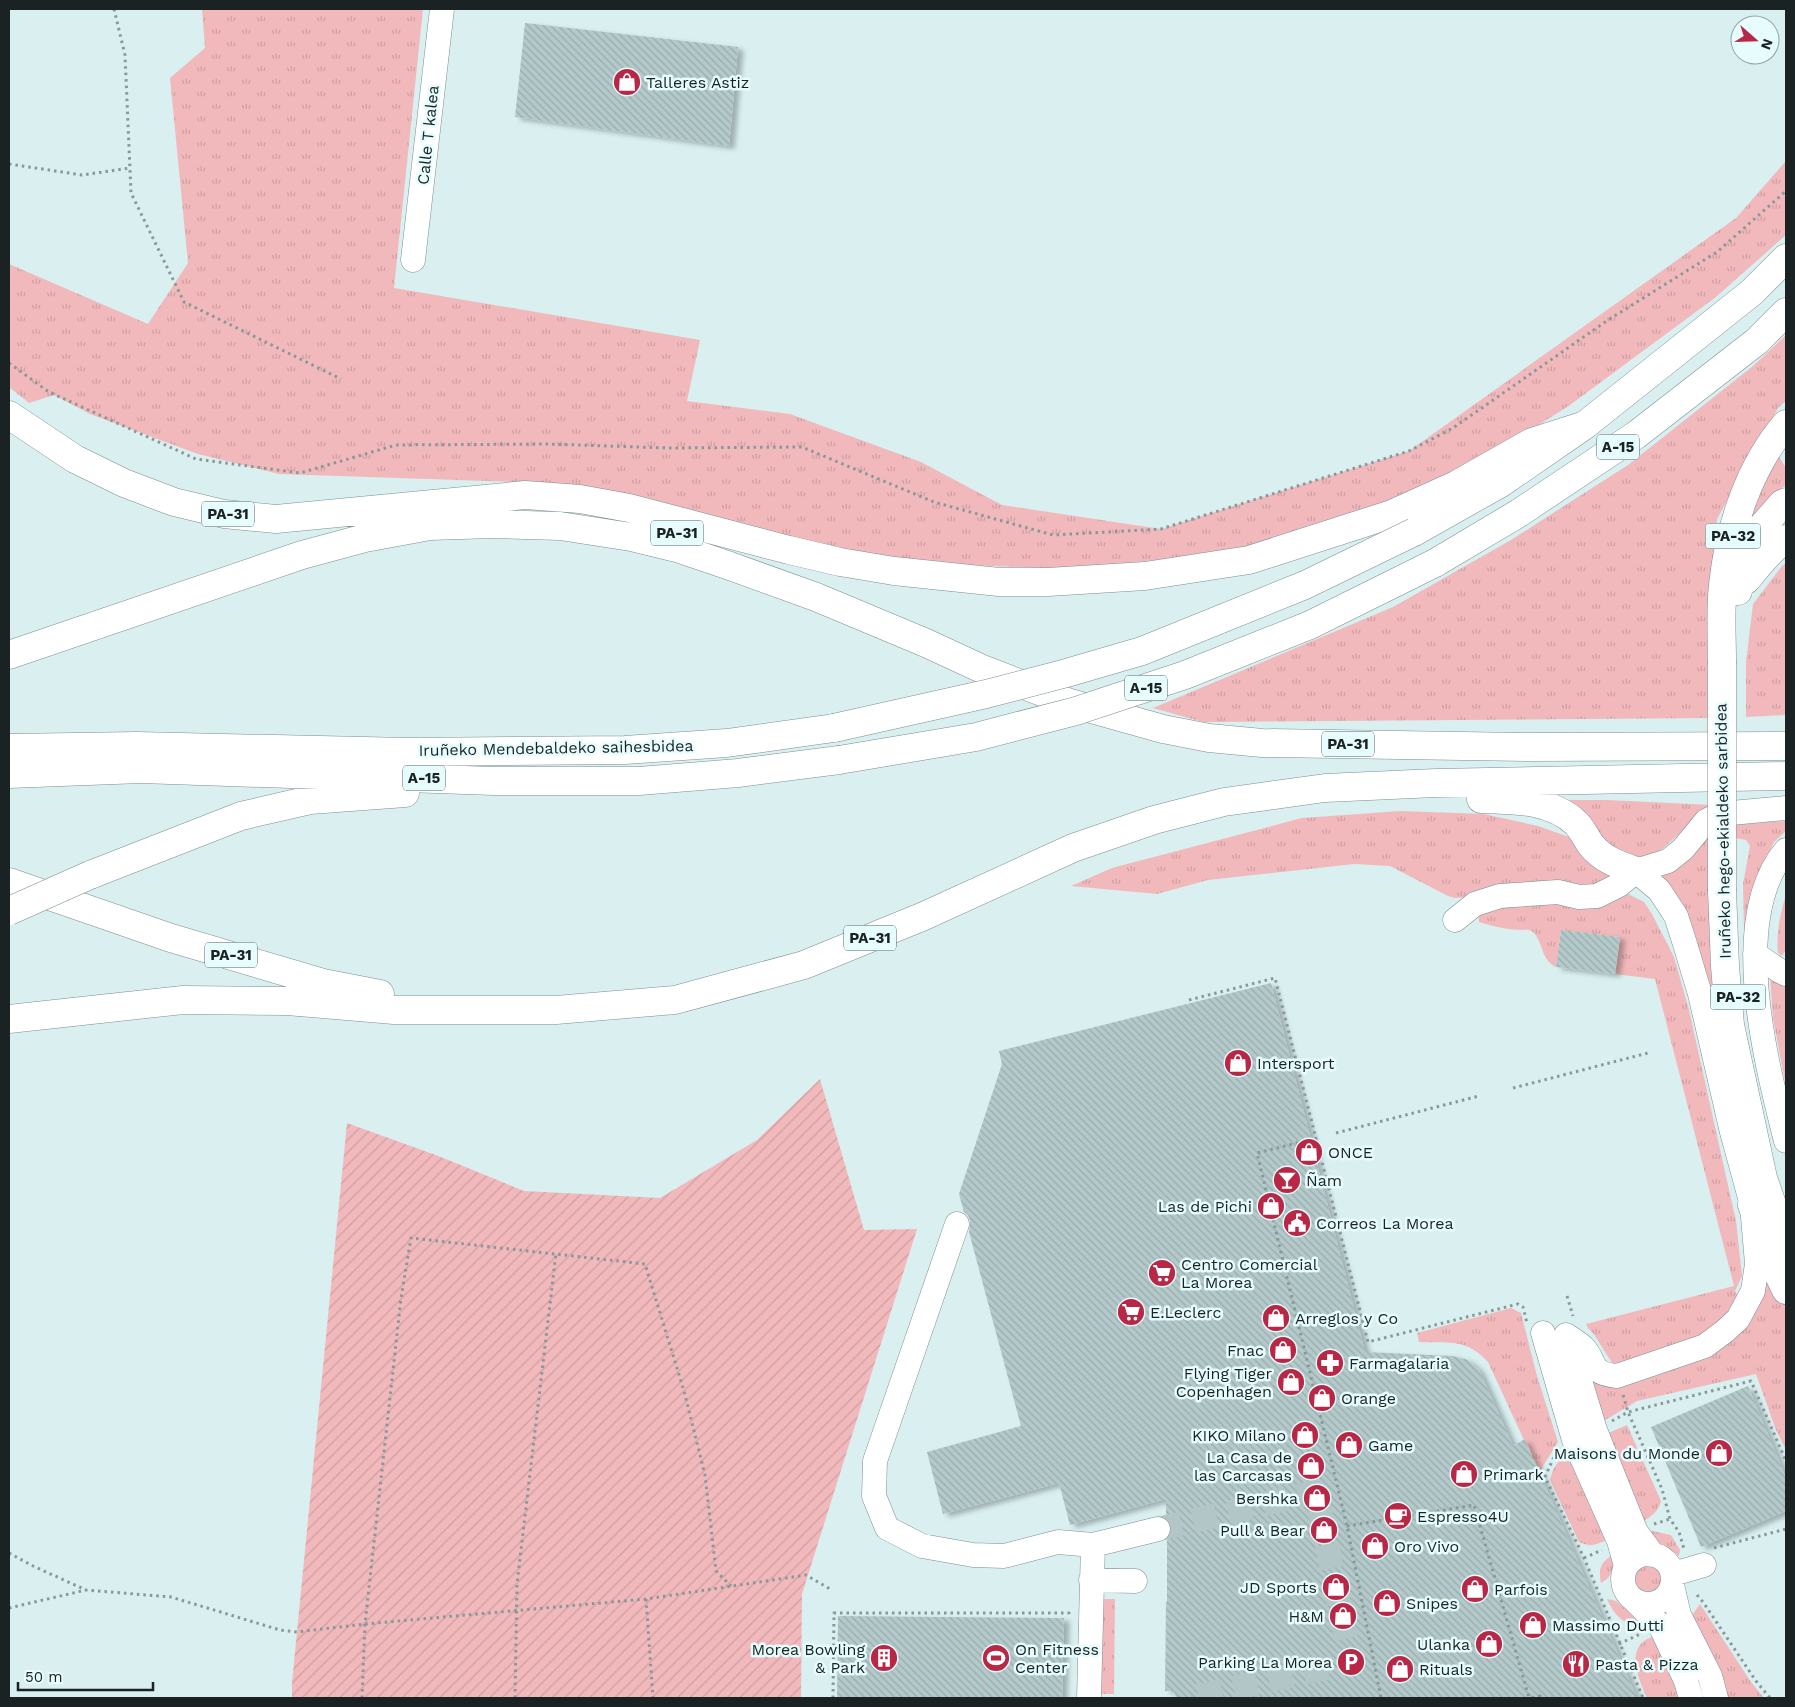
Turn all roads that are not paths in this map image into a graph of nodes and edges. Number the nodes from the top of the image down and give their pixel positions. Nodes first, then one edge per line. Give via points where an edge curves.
1 (442, 9) edge
2 (1786, 258) edge
3 (414, 260) dead end
4 (1786, 312) edge
5 (9, 415) edge
6 (1786, 424) edge
7 (1585, 425) junction
8 (471, 501) junction
9 (1786, 502) edge
10 (1786, 539) edge
11 (1739, 589) junction
12 (926, 643) junction
13 (9, 655) edge
14 (1727, 662) junction
15 (1786, 730) edge
16 (1786, 746) edge
17 (1532, 747) junction
18 (9, 748) edge
19 (9, 774) edge
20 (1786, 776) edge
21 (494, 781) junction
22 (1266, 795) junction
23 (1786, 808) edge
24 (1786, 850) edge
25 (1636, 871) junction
26 (9, 882) edge
27 (1728, 890) junction
28 (9, 911) edge
29 (1455, 920) dead end
30 (1754, 954) junction
31 (1786, 974) edge
32 (458, 1008) junction
33 (9, 1019) edge
34 (1786, 1141) edge
35 (1752, 1205) junction
36 (1786, 1209) edge
37 (957, 1224) dead end
38 (1786, 1245) edge
39 (1786, 1290) edge
40 (1561, 1329) junction
41 (1158, 1528) tunnel mouth
42 (1093, 1545) junction
43 (1653, 1555) junction
44 (1700, 1556) road end
45 (1626, 1566) junction
46 (1091, 1580) junction
47 (1672, 1580) junction
48 (1135, 1581) dead end
49 (1636, 1602) junction
50 (1089, 1698) edge
51 (1691, 1698) edge
52 (1716, 1698) edge

1 - 3 street, Calle T kalea
2 - 7 highway, Iruñeko Mendebaldeko saihesbidea / A-15 via 1752,292
4 - 21 highway, Iruñeko Mendebaldeko saihesbidea / A-15, bridge via 1757,341 1636,435 1519,513 1435,563 1310,625 1185,675 1094,705 976,737 839,760 639,781
5 - 8 highway, PA-31 via 75,459 124,483 174,502 224,514 276,519
6 - 14 highway, Iruñeko hego-ekialdeko sarbidea / PA-32 via 1757,468 1740,506 1723,586
7 - 8 highway via 1532,442 1456,485 1400,511 1331,535 1249,560 1108,579 998,582 894,571 789,550 629,508 580,499 525,495
7 - 18 highway, Iruñeko Mendebaldeko saihesbidea / A-15, bridge via 1501,483 1414,532 1305,585 1142,651 996,692 834,728 727,743 624,750 408,752 137,746
8 - 12 highway, PA-31 via 564,508 633,521 683,535 771,564 873,606 896,619
9 - 11 highway, Iruñeko hego-ekialdeko sarbidea / PA-32 via 1760,529 1743,566
10 - 11 highway
11 - 14 highway, Iruñeko hego-ekialdeko sarbidea / PA-32
12 - 13 highway via 816,597 680,550 631,537 560,526 492,524 430,526 365,538 302,555
12 - 17 highway, PA-31 via 1070,703 1163,729 1209,738 1262,743
14 - 27 highway, Iruñeko hego-ekialdeko sarbidea / PA-32, bridge
15 - 17 highway
16 - 17 highway, PA-31
19 - 21 highway, Iruñeko Mendebaldeko saihesbidea / A-15 via 141,769
20 - 22 highway, PA-31 via 1436,783 1325,788
21 - 28 highway, bridge via 453,790 310,800 241,816 90,875
22 - 25 highway via 1295,804 1417,797 1542,804 1560,811 1577,824 1600,855
22 - 32 highway, PA-31 via 1154,820 1073,848 924,916 804,965 675,1000 556,1010
23 - 25 street via 1720,814 1706,821 1683,849 1668,861
24 - 30 street via 1776,861 1763,896
25 - 29 street via 1619,885 1597,896 1579,897 1558,892 1500,896 1475,904
25 - 35 street via 1659,890 1676,916 1700,994
26 - 32 highway, PA-31 via 171,938 323,982
27 - 36 highway, Iruñeko hego-ekialdeko sarbidea / PA-32 via 1745,1051 1758,1113
27 - 38 highway, Iruñeko hego-ekialdeko sarbidea / PA-32 via 1725,966 1730,1025 1763,1178
30 - 31 street
30 - 34 street via 1761,1028
32 - 33 highway via 394,1010 287,1001 183,1000
35 - 39 highway
35 - 40 street via 1757,1264 1752,1291 1738,1318 1705,1346 1617,1376 1605,1375 1595,1369 1583,1348
37 - 42 street via 875,1461 874,1496 888,1528 922,1546 973,1555 1004,1556 1058,1542
40 - 43 street via 1595,1430 1636,1532
40 - 45 street via 1574,1440 1619,1541
41 - 42 street via 1136,1541
42 - 46 street
43 - 45 street via 1641,1555
43 - 47 street via 1666,1561
44 - 47 street
45 - 49 street via 1622,1582
46 - 48 street
46 - 50 street
47 - 49 street via 1664,1598 1658,1602
47 - 52 street via 1679,1615 1710,1676
49 - 51 street via 1660,1625

